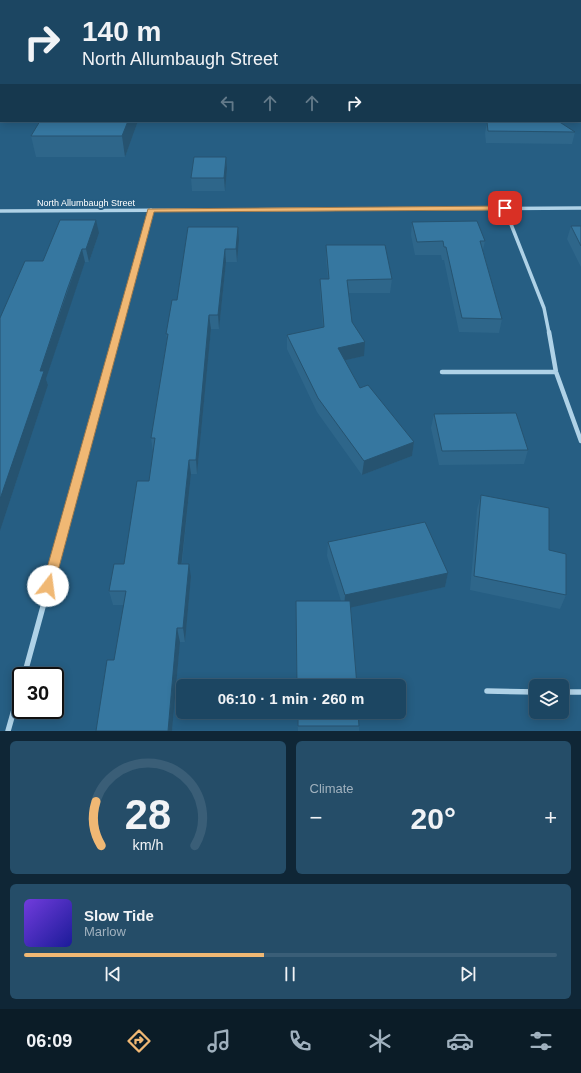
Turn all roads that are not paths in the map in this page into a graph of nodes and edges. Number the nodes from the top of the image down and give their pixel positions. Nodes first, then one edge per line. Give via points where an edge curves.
1 (505, 208) junction
2 (581, 208) edge
3 (151, 210) junction
4 (0, 211) edge
5 (442, 372) dead end
6 (556, 372) junction
7 (581, 441) edge
8 (26, 667) edge
9 (487, 691) dead end
10 (529, 692) edge
11 (569, 692) edge
12 (581, 692) edge
13 (12, 717) edge
14 (8, 731) edge

1 - 2 street, North Allumbaugh Street
1 - 3 street, North Allumbaugh Street
1 - 6 street via 544,308
3 - 4 street, North Allumbaugh Street
3 - 8 street
5 - 6 street
6 - 7 street
9 - 10 street
11 - 12 street
13 - 14 street

